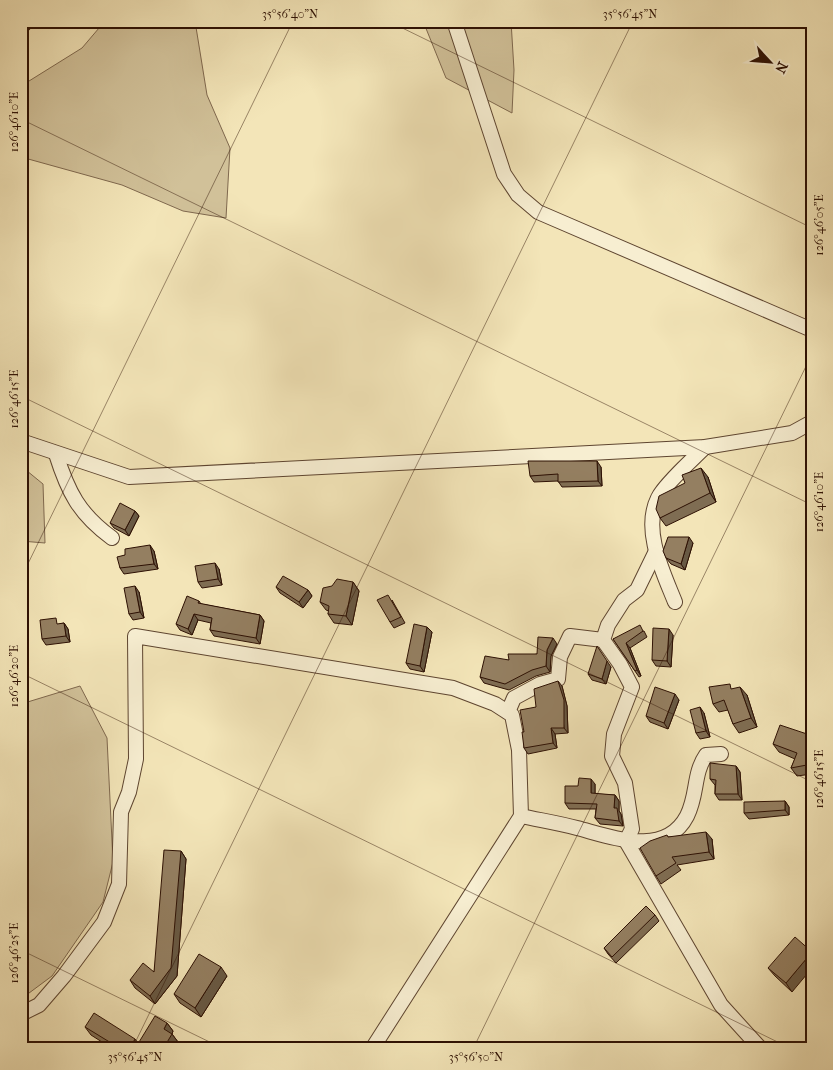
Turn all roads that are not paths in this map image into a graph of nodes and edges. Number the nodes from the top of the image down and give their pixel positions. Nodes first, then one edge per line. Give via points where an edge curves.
1 (454, 21) edge
2 (812, 330) edge
3 (812, 422) edge
4 (21, 441) edge
5 (705, 447) junction
6 (56, 454) junction
7 (112, 538) dead end
8 (656, 550) junction
9 (675, 602) dead end
10 (603, 640) junction
11 (508, 712) junction
12 (721, 754) dead end
13 (521, 816) junction
14 (626, 841) junction
15 (21, 1014) edge
16 (372, 1049) edge
17 (761, 1049) edge

1 - 2 street via 504,174 518,195 538,212
3 - 5 street via 792,433
4 - 6 street
5 - 6 street via 129,477
5 - 8 street via 658,497 652,516
6 - 7 street via 75,502 94,525
8 - 9 street
8 - 10 street via 637,590 624,600 608,625
10 - 11 street via 570,636 560,656 558,678 514,698
10 - 14 street via 632,687 614,734 612,756 625,783 632,829
11 - 13 street via 512,715 519,750
11 - 15 street via 453,688 135,636 136,759 121,812 119,884 104,922 64,976 39,1005
12 - 14 street via 706,755 698,767 696,796 687,817 675,832 653,841
13 - 14 street
13 - 16 street
14 - 17 street via 721,1005

